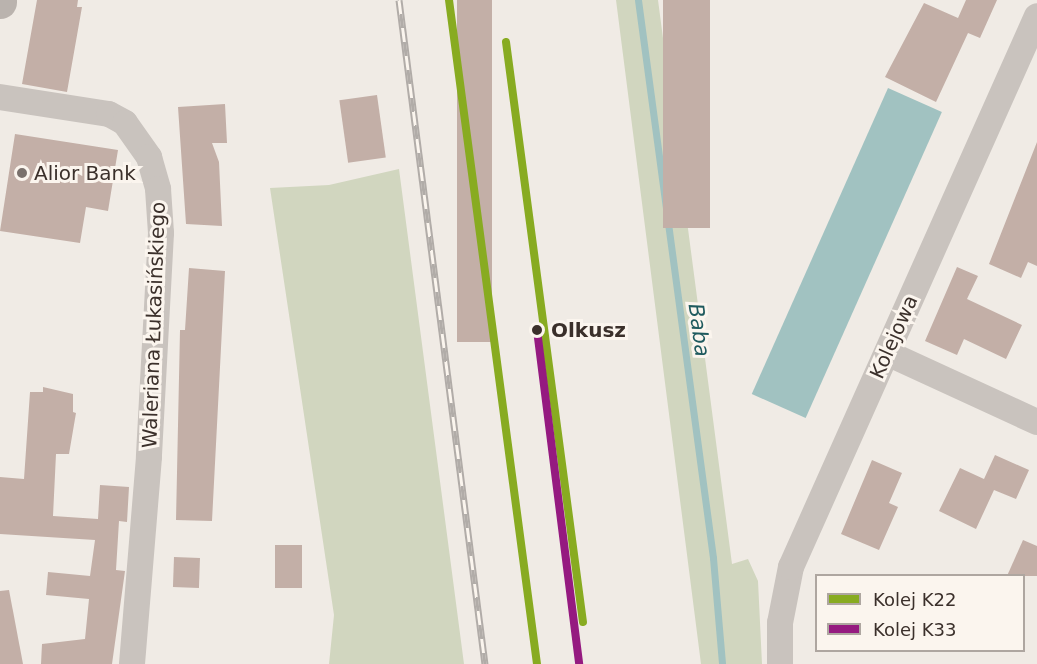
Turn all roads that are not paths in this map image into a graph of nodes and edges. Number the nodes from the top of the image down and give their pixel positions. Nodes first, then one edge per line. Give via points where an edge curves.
1 (1037, 16) edge
2 (0, 97) edge
3 (887, 353) junction
4 (1037, 422) edge
5 (132, 664) edge
6 (780, 664) edge

1 - 3 street, Kolejowa
2 - 5 street, Waleriana Łukasińskiego via 109,114 125,123 149,157 158,189 161,233
3 - 4 street
3 - 6 street, Kolejowa via 791,567 780,623

